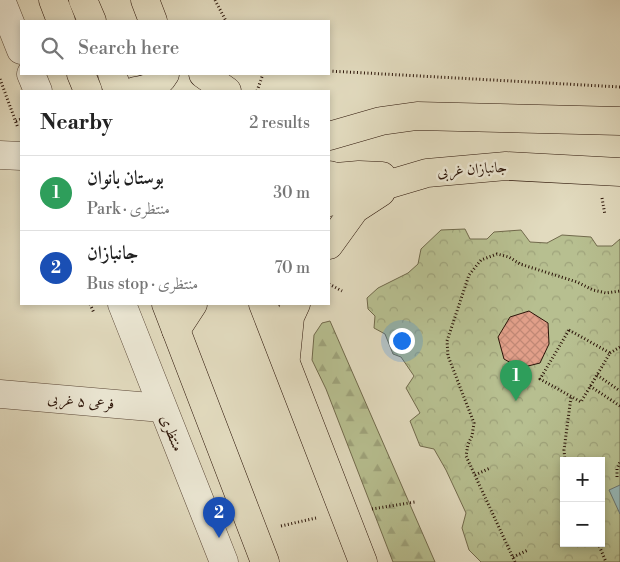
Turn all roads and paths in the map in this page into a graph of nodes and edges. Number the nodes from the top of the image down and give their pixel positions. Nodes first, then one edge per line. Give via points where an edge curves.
1 (1, 0) edge
2 (53, 0) edge
3 (83, 0) edge
4 (214, 0) edge
5 (61, 20) edge
6 (92, 20) edge
7 (225, 20) edge
8 (20, 48) edge
9 (330, 71) edge
10 (31, 75) edge
11 (81, 75) edge
12 (164, 75) edge
13 (174, 75) edge
14 (204, 75) edge
15 (263, 75) edge
16 (0, 80) edge
17 (123, 87) edge
18 (620, 87) edge
19 (38, 90) edge
20 (88, 90) edge
21 (144, 90) edge
22 (144, 90) edge
23 (181, 90) edge
24 (226, 90) edge
25 (257, 90) edge
26 (330, 117) edge
27 (20, 119) edge
28 (16, 120) junction
29 (382, 120) junction
30 (620, 122) edge
31 (20, 133) edge
32 (330, 136) edge
33 (0, 155) edge
34 (20, 156) edge
35 (620, 172) edge
36 (426, 173) junction
37 (330, 175) edge
38 (396, 182) junction
39 (330, 202) edge
40 (330, 244) edge
41 (330, 285) edge
42 (342, 291) dead end
43 (620, 291) edge
44 (122, 305) edge
45 (166, 305) edge
46 (192, 305) edge
47 (264, 305) edge
48 (296, 305) edge
49 (176, 330) junction
50 (620, 347) edge
51 (610, 353) junction
52 (285, 364) junction
53 (597, 375) junction
54 (590, 386) junction
55 (620, 391) edge
56 (0, 394) edge
57 (571, 397) junction
58 (620, 406) edge
59 (162, 408) junction
60 (565, 457) edge
61 (620, 462) edge
62 (490, 468) dead end
63 (475, 475) junction
64 (617, 477) dead end
65 (416, 502) dead end
66 (344, 514) junction
67 (254, 533) junction
68 (600, 547) edge
69 (528, 550) dead end
70 (513, 557) junction
71 (224, 562) edge
72 (265, 562) edge
73 (363, 562) edge
74 (516, 562) edge
75 (606, 562) edge

1 - 8 street
2 - 5 main road
3 - 6 main road
4 - 7 path
9 - 18 path
10 - 19 street
11 - 20 main road
12 - 22 main road via 160,83
13 - 23 main road
14 - 24 main road
15 - 25 path
16 - 28 path
17 - 21 main road
26 - 29 main road
27 - 28 path
28 - 31 path
29 - 30 main road via 417,116
29 - 32 main road
33 - 34 street
35 - 36 main road, جانبازان غربی via 506,166
36 - 37 main road
36 - 38 main road, جانبازان غربی
38 - 39 main road, جانبازان غربی
38 - 40 main road via 356,209
41 - 42 path
43 - 63 path via 606,293 593,290 497,254 481,260 469,275 447,341 448,356 474,423 466,456
44 - 59 street, منتظری
45 - 49 main road
46 - 49 main road
47 - 52 main road
48 - 52 main road via 290,317
49 - 67 main road
50 - 51 path
51 - 53 path
51 - 57 path via 569,330 540,379
52 - 66 main road
53 - 54 path
53 - 55 path
54 - 57 path via 581,402
54 - 58 path
56 - 59 street, فرعی ۵ غربی
57 - 60 path
59 - 71 street, منتظری
61 - 64 path
62 - 63 path
63 - 70 path
65 - 66 path
66 - 67 path via 301,520
66 - 73 main road
67 - 72 main road
68 - 75 path
69 - 70 path
70 - 74 path

